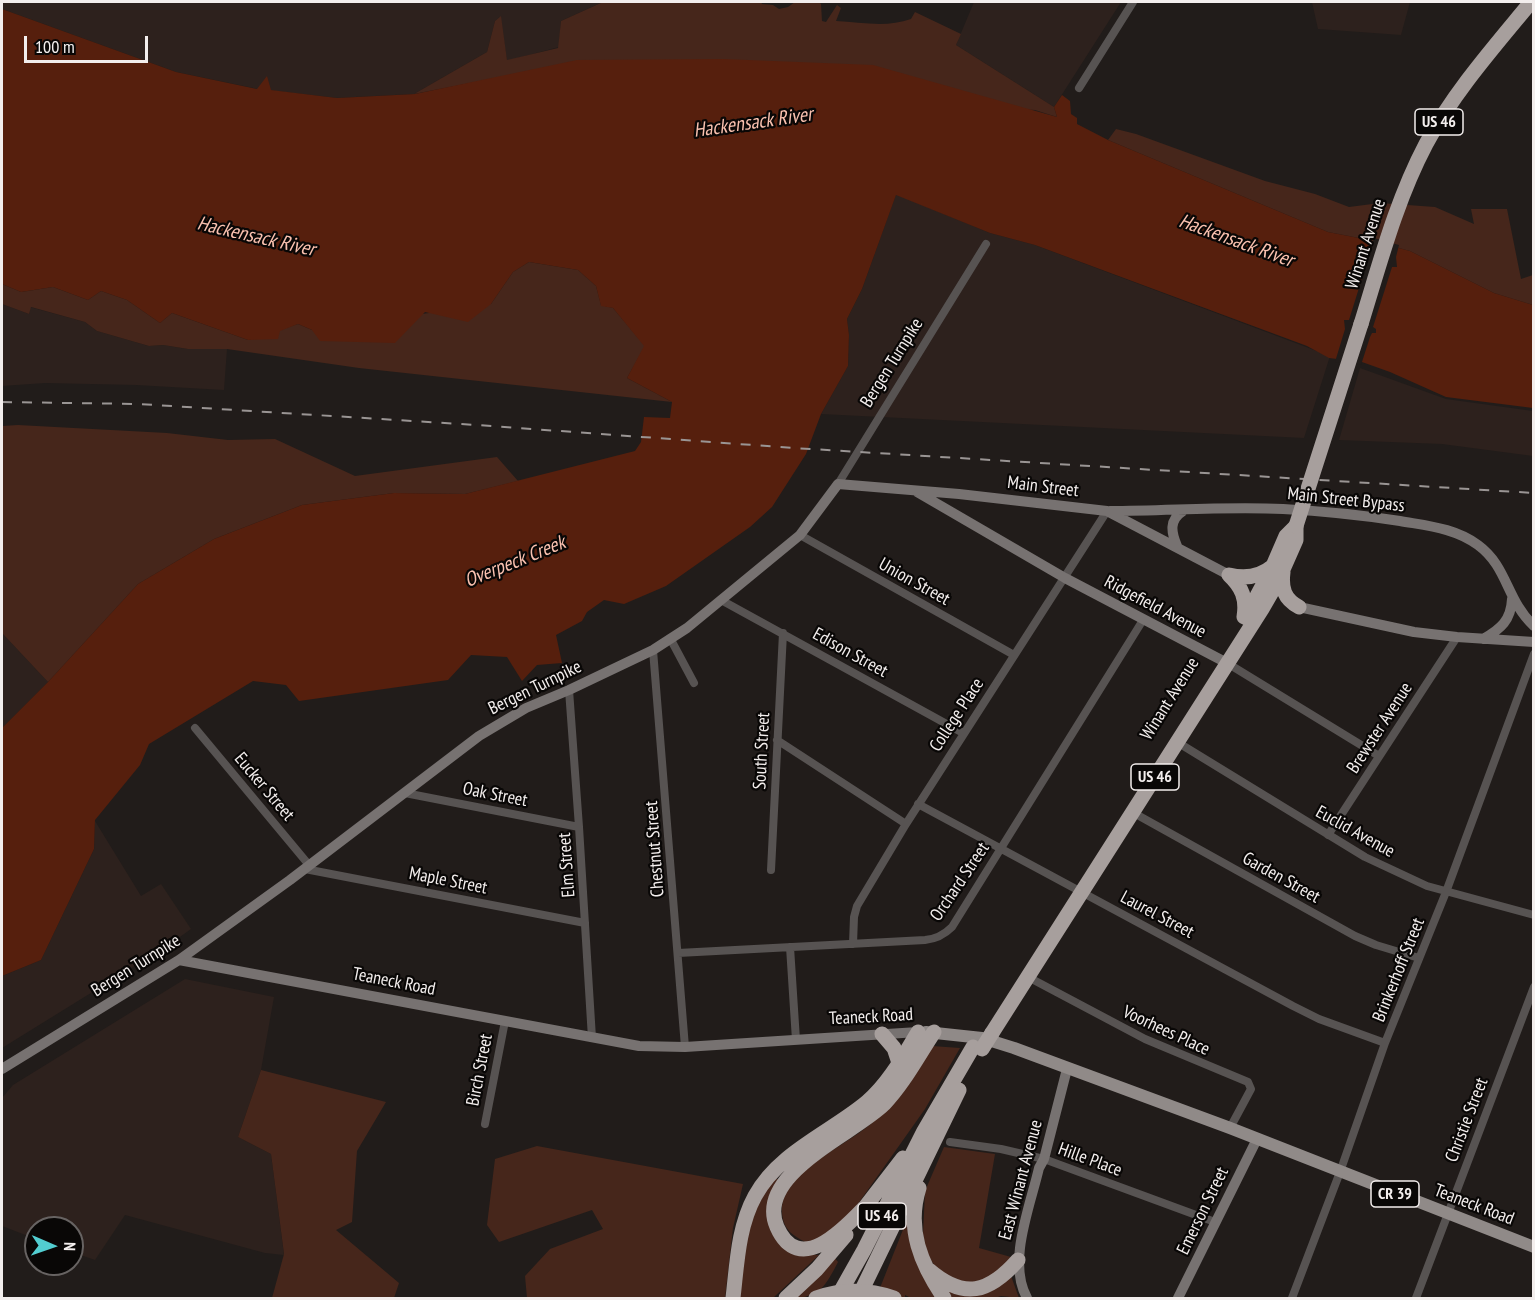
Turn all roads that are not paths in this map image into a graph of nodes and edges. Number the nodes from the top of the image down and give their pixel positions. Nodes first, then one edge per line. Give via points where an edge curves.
1 (1133, 2) edge
2 (1531, 2) edge
3 (1079, 88) dead end
4 (986, 244) dead end
5 (838, 484) junction
6 (914, 491) junction
7 (959, 494) junction
8 (1107, 511) junction
9 (1184, 511) junction
10 (960, 517) junction
11 (800, 535) junction
12 (1177, 546) junction
13 (1278, 567) junction
14 (1229, 575) junction
15 (1065, 578) junction
16 (1512, 598) junction
17 (721, 600) junction
18 (1299, 607) junction
19 (1250, 618) junction
20 (1143, 620) junction
21 (1533, 626) edge
22 (783, 633) junction
23 (1457, 637) junction
24 (670, 638) junction
25 (1483, 639) junction
26 (1533, 642) edge
27 (653, 650) junction
28 (1533, 654) edge
29 (1014, 655) junction
30 (1223, 661) junction
31 (694, 683) dead end
32 (568, 690) junction
33 (195, 728) dead end
34 (963, 733) junction
35 (777, 740) junction
36 (1177, 742) junction
37 (1379, 756) junction
38 (405, 793) junction
39 (918, 804) junction
40 (1132, 812) junction
41 (906, 824) junction
42 (579, 827) junction
43 (1328, 835) junction
44 (1001, 848) junction
45 (307, 867) junction
46 (771, 870) dead end
47 (1078, 889) junction
48 (1446, 892) junction
49 (1533, 915) edge
50 (585, 923) junction
51 (853, 944) junction
52 (790, 947) junction
53 (678, 953) junction
54 (1419, 958) junction
55 (179, 960) junction
56 (1021, 979) junction
57 (1533, 987) edge
58 (505, 1021) junction
59 (926, 1032) junction
60 (882, 1034) junction
61 (592, 1038) junction
62 (796, 1040) junction
63 (1385, 1043) junction
64 (685, 1047) junction
65 (978, 1048) junction
66 (899, 1063) junction
67 (1067, 1069) junction
68 (2, 1070) edge
69 (485, 1124) dead end
70 (1230, 1128) junction
71 (924, 1131) junction
72 (1257, 1138) junction
73 (950, 1142) dead end
74 (930, 1147) junction
75 (1044, 1159) junction
76 (1340, 1172) junction
77 (864, 1208) junction
78 (1448, 1214) junction
79 (1215, 1222) junction
80 (1533, 1247) edge
81 (1018, 1260) junction
82 (925, 1267) junction
83 (733, 1299) edge
84 (786, 1299) edge
85 (816, 1299) edge
86 (837, 1299) edge
87 (858, 1299) edge
88 (894, 1299) edge
89 (944, 1299) edge
90 (1027, 1299) edge
91 (1178, 1299) edge
92 (1292, 1299) edge
93 (1416, 1299) edge

1 - 3 street
2 - 13 highway, Winant Avenue / US 46, bridge via 1455,98 1414,170 1394,219 1295,526 1286,536
4 - 5 street, Bergen Turnpike
5 - 6 street, Main Street
5 - 11 street, Bergen Turnpike
6 - 7 street, Main Street
6 - 10 street, Ridgefield Avenue
7 - 8 street, Main Street
7 - 10 street
8 - 9 street, Main Street Bypass
8 - 12 street, Main Street
8 - 15 street, College Place
9 - 12 street via 1172,524
9 - 16 street, Main Street Bypass via 1316,511 1442,528 1467,538 1490,555
10 - 15 street, Ridgefield Avenue
11 - 17 street, Bergen Turnpike
11 - 29 street, Union Street
12 - 14 street, Main Street
13 - 14 highway via 1255,576
13 - 18 highway via 1283,592
13 - 19 highway, Winant Avenue / US 46
14 - 19 highway via 1239,586
15 - 20 street, Ridgefield Avenue
15 - 29 street, College Place
16 - 21 street, Main Street Bypass
16 - 25 street via 1506,624
17 - 22 street, Edison Street
17 - 24 street, Bergen Turnpike
18 - 19 highway via 1272,608
18 - 23 street via 1414,632
19 - 30 highway, Winant Avenue / US 46
20 - 30 street, Ridgefield Avenue
20 - 44 street, Orchard Street
22 - 34 street, Edison Street
22 - 35 street, South Street
23 - 25 street
23 - 37 street, Brewster Avenue
24 - 27 street, Bergen Turnpike
24 - 31 street
25 - 26 street
27 - 32 street, Bergen Turnpike
27 - 53 street, Chestnut Street
28 - 48 street, Brinkerhoff Street
29 - 34 street, College Place
30 - 36 highway, Winant Avenue / US 46
30 - 37 street, Ridgefield Avenue
30 - 47 highway, Winant Avenue / US 46
32 - 38 street, Bergen Turnpike via 526,708 479,736
32 - 42 street, Elm Street
33 - 45 street, Eucker Street
34 - 39 street, College Place
35 - 41 street
35 - 46 street, South Street
36 - 40 highway, Winant Avenue / US 46
36 - 43 street, Euclid Avenue
37 - 43 street, Brewster Avenue
38 - 42 street, Oak Street
38 - 45 street, Bergen Turnpike
39 - 41 street, College Place
39 - 44 street, Laurel Street
40 - 47 highway, Winant Avenue / US 46
40 - 54 street, Garden Street via 1355,936
41 - 51 street, College Place via 857,906
42 - 50 street, Elm Street
43 - 48 street, Euclid Avenue via 1365,857
44 - 47 street, Laurel Street
44 - 51 street, Orchard Street via 946,933 925,940
45 - 50 street, Maple Street
45 - 55 street, Bergen Turnpike
47 - 56 highway, Winant Avenue / US 46
47 - 63 street, Laurel Street via 1308,1014
48 - 49 street, Euclid Avenue
48 - 54 street, Brinkerhoff Street
50 - 61 street, Elm Street
51 - 52 street, Orchard Street
52 - 53 street, Orchard Street
52 - 62 street
53 - 64 street, Chestnut Street
54 - 63 street, Brinkerhoff Street
55 - 58 street, Teaneck Road / CR 39
55 - 68 street, Bergen Turnpike
56 - 65 highway, US 46
56 - 70 street, Voorhees Place via 1180,1056 1248,1082 1251,1089
57 - 78 street, Christie Street
58 - 61 street, Teaneck Road / CR 39
58 - 69 street, Birch Street
59 - 60 street, Teaneck Road / CR 39
59 - 66 highway
59 - 67 main road, Teaneck Road / CR 39 via 982,1038
59 - 77 highway via 883,1105 790,1174 778,1196 774,1219 788,1242 811,1248 831,1239
60 - 62 street, Teaneck Road / CR 39
60 - 66 highway via 894,1048
61 - 64 street, Teaneck Road / CR 39 via 639,1046
62 - 64 street, Teaneck Road / CR 39
63 - 76 street, Brinkerhoff Street
65 - 71 highway, US 46
65 - 74 highway, US 46
66 - 83 highway via 868,1101 784,1161 759,1189 742,1231
67 - 70 main road, Teaneck Road / CR 39
67 - 75 street, East Winant Avenue
70 - 72 main road, Teaneck Road / CR 39
71 - 77 highway
71 - 86 highway, US 46
72 - 76 main road, Teaneck Road / CR 39
72 - 79 street, Emerson Street
73 - 75 street, Hille Place
74 - 82 highway via 913,1214 915,1238
74 - 87 highway, US 46
75 - 79 street, Hille Place
75 - 81 street, East Winant Avenue
76 - 78 main road, Teaneck Road / CR 39
76 - 92 street, Brinkerhoff Street
77 - 84 highway via 832,1252
78 - 80 main road, Teaneck Road / CR 39
78 - 93 street, Christie Street
79 - 91 street, Emerson Street
81 - 82 highway via 1000,1279 976,1288 951,1285
81 - 90 street, East Winant Avenue via 1019,1281
82 - 89 highway
85 - 88 highway, bridge via 860,1291

